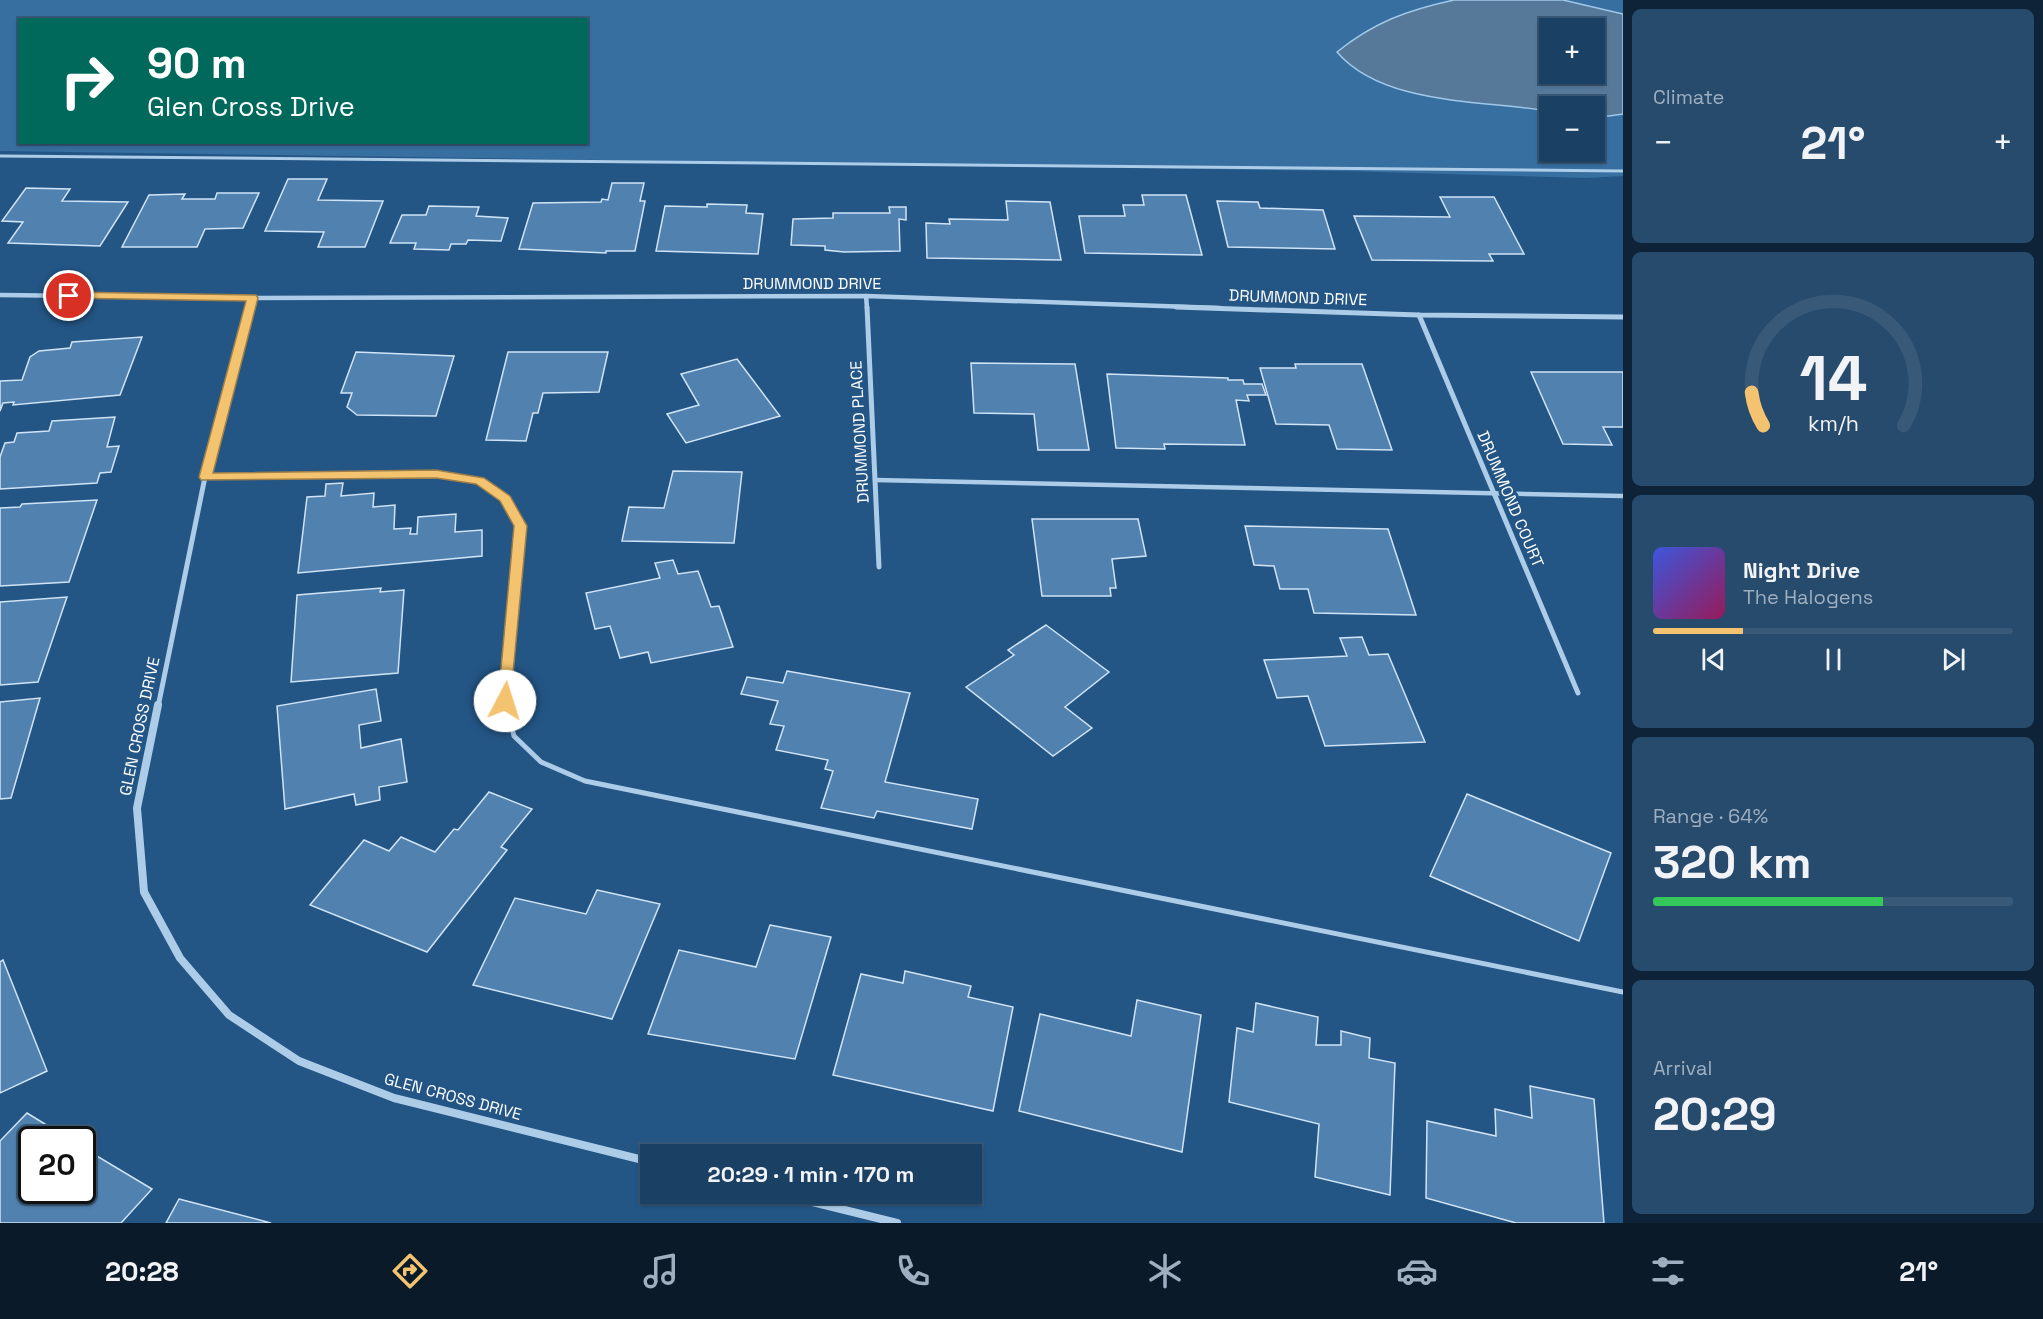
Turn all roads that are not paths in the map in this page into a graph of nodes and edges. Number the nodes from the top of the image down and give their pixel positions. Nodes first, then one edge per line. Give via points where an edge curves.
1 (0, 156) edge
2 (1623, 171) edge
3 (0, 295) edge
4 (866, 296) junction
5 (252, 298) junction
6 (1419, 315) junction
7 (1623, 317) edge
8 (205, 477) junction
9 (875, 480) junction
10 (1493, 492) junction
11 (1623, 496) edge
12 (879, 567) dead end
13 (1578, 693) dead end
14 (1623, 992) edge
15 (640, 1159) edge
16 (820, 1204) edge
17 (897, 1223) edge

1 - 2 lane
3 - 5 street, DRUMMOND DRIVE
4 - 5 street, DRUMMOND DRIVE
4 - 6 street, DRUMMOND DRIVE
4 - 9 street, DRUMMOND PLACE
5 - 8 street, GLEN CROSS DRIVE
6 - 7 street, DRUMMOND DRIVE
6 - 10 street, DRUMMOND COURT
8 - 14 lane via 436,474 480,481 505,499 521,526 505,701 514,736 541,762 585,781
8 - 15 street, GLEN CROSS DRIVE via 137,808 144,892 180,958 229,1015 299,1061 394,1098
9 - 10 lane
9 - 12 street, DRUMMOND PLACE
10 - 11 lane
10 - 13 street, DRUMMOND COURT
16 - 17 street

